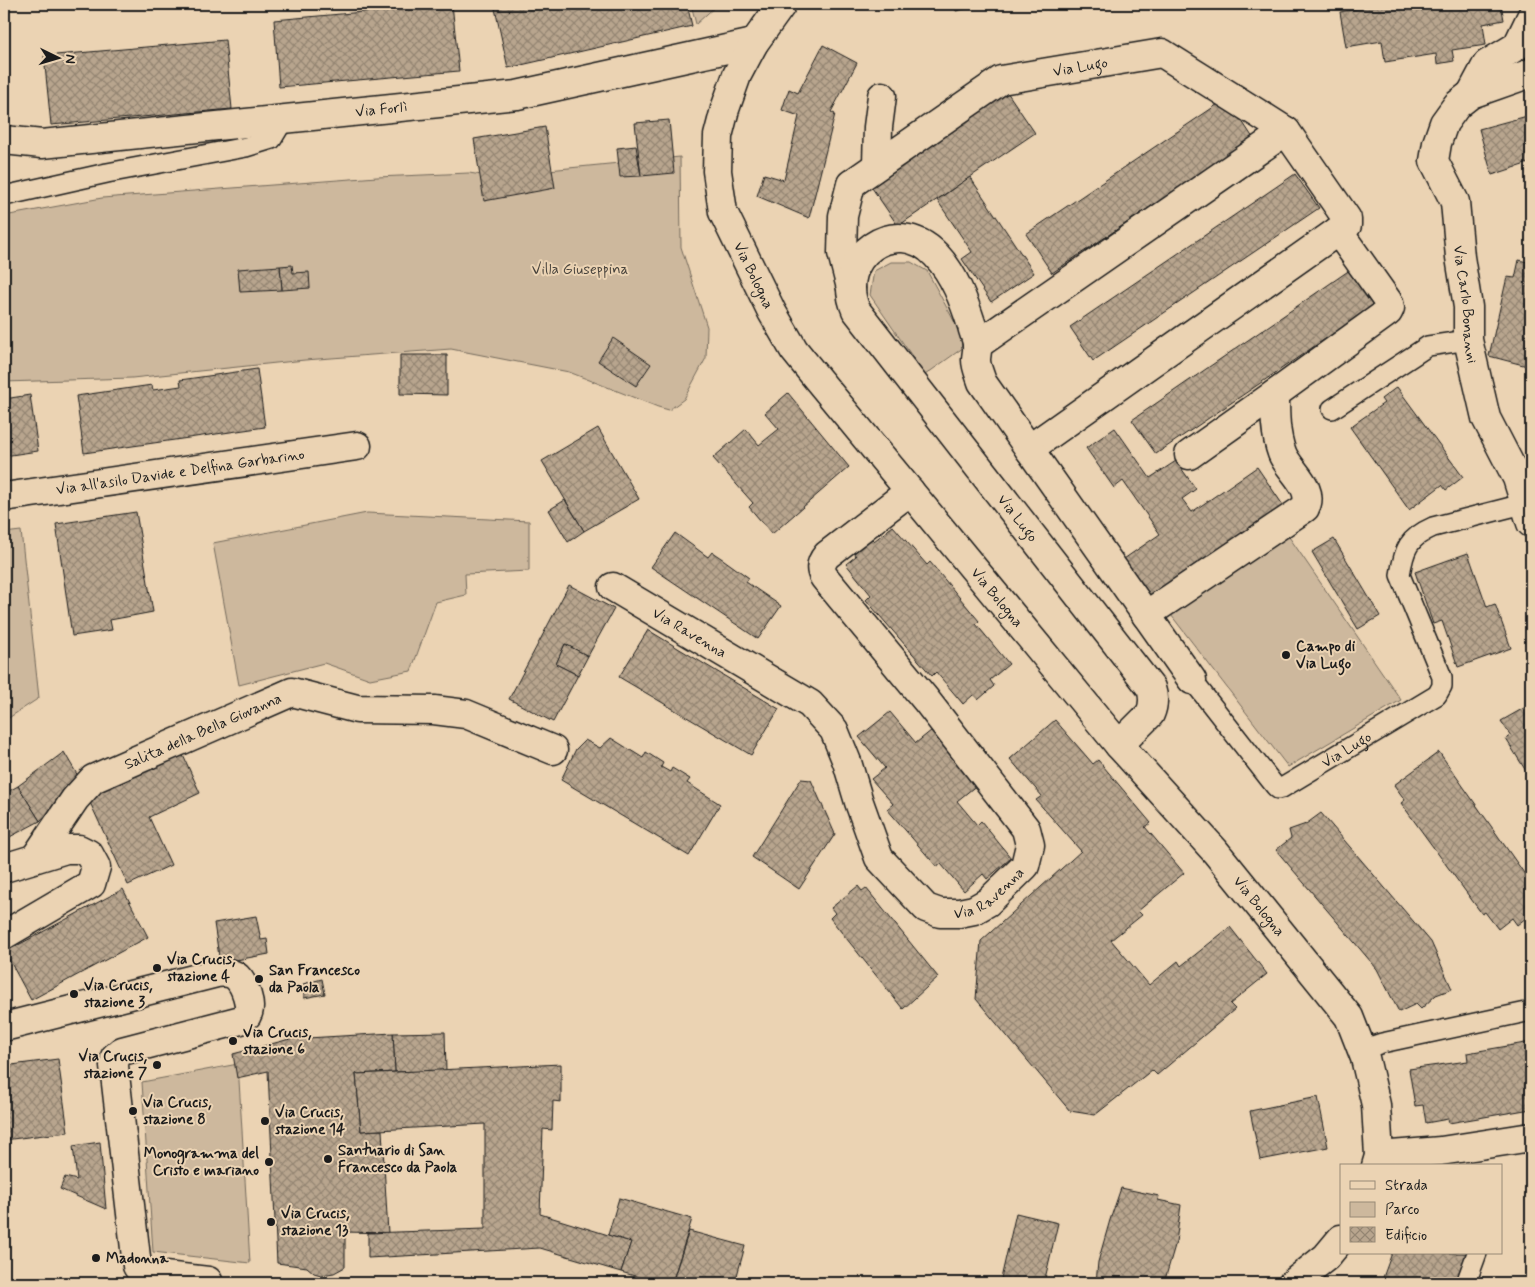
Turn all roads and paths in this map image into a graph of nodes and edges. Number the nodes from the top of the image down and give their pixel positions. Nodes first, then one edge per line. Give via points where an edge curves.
1 (782, 4) edge
2 (1531, 17) edge
3 (754, 43) junction
4 (1531, 73) edge
5 (1471, 94) junction
6 (882, 96) dead end
7 (284, 119) junction
8 (1286, 131) junction
9 (4, 140) edge
10 (877, 164) junction
11 (4, 196) edge
12 (1338, 231) junction
13 (851, 289) junction
14 (1468, 340) junction
15 (978, 345) junction
16 (1275, 394) junction
17 (1332, 409) dead end
18 (357, 446) dead end
19 (1029, 449) junction
20 (1189, 455) dead end
21 (910, 491) junction
22 (4, 497) edge
23 (1529, 513) edge
24 (612, 587) dead end
25 (1146, 615) junction
26 (1192, 680) joint
27 (1119, 745) junction
28 (553, 750) dead end
29 (35, 858) junction
30 (4, 868) edge
31 (4, 935) edge
32 (1531, 1011) edge
33 (4, 1027) edge
34 (1362, 1050) junction
35 (1531, 1137) edge
36 (1377, 1161) edge
37 (1340, 1240) edge
38 (1477, 1254) edge
39 (208, 1281) dead end
40 (1293, 1283) edge
41 (1466, 1283) edge

1 - 3 street, Via Bologna
2 - 5 street, Via Carlo Bonanni via 1518,46 1487,64
3 - 7 street, Via Forlì via 517,95
3 - 21 street, Via Bologna via 737,75 718,136 717,171 723,212 794,350
4 - 5 street, Via Carlo Bonanni
5 - 14 street, Via Carlo Bonanni via 1456,105 1444,123 1434,161 1455,202 1468,307
6 - 10 street
7 - 9 street, Via Forlì via 42,144
7 - 11 lane via 272,139 246,147
8 - 10 street, Via Lugo via 1162,53 1001,80
8 - 12 street, Via Lugo via 1347,218 1347,224
8 - 15 street
10 - 13 street, Via Lugo via 851,184 843,216 842,253
12 - 16 street via 1390,308
12 - 19 street
13 - 15 street, Via Lugo via 855,267 873,245 900,238 914,240 937,256 950,274
13 - 27 street, Via Lugo via 851,298 860,317 1151,688 1150,714
14 - 17 lane via 1428,346
14 - 23 street, Via Carlo Bonanni via 1486,418 1518,478
15 - 19 street, Via Lugo via 976,361 982,382
16 - 20 street
16 - 25 street via 1276,428 1282,454 1307,491 1305,508
18 - 22 street, Via all'asilo Davide e Delfina Garbarino
19 - 25 street, Via Lugo
21 - 24 street, Via Ravenna via 827,555 820,569 1026,829 1030,845 1025,866 988,902 968,912 940,913 926,908 879,858 834,730 810,704
21 - 27 street, Via Bologna
23 - 26 lane, Via Lugo via 1433,527 1419,533 1407,545 1400,575 1442,677 1442,686 1437,695 1282,788 1278,789
25 - 26 street, Via Lugo
27 - 34 street, Via Bologna via 1215,851 1348,1017
28 - 29 street, Salita della Bella Giovanna via 466,714 434,710 357,709 292,692 93,779 74,798
29 - 30 street
29 - 31 street via 66,849 79,849 89,854 96,867 91,884
32 - 34 lane
33 - 39 street via 217,973 227,972 236,976 248,997 247,1015 241,1020 122,1051 115,1056 114,1066 137,1266 147,1274
34 - 36 street, Via Bologna via 1376,1105
35 - 36 street
37 - 40 street via 1326,1257
38 - 41 lane

